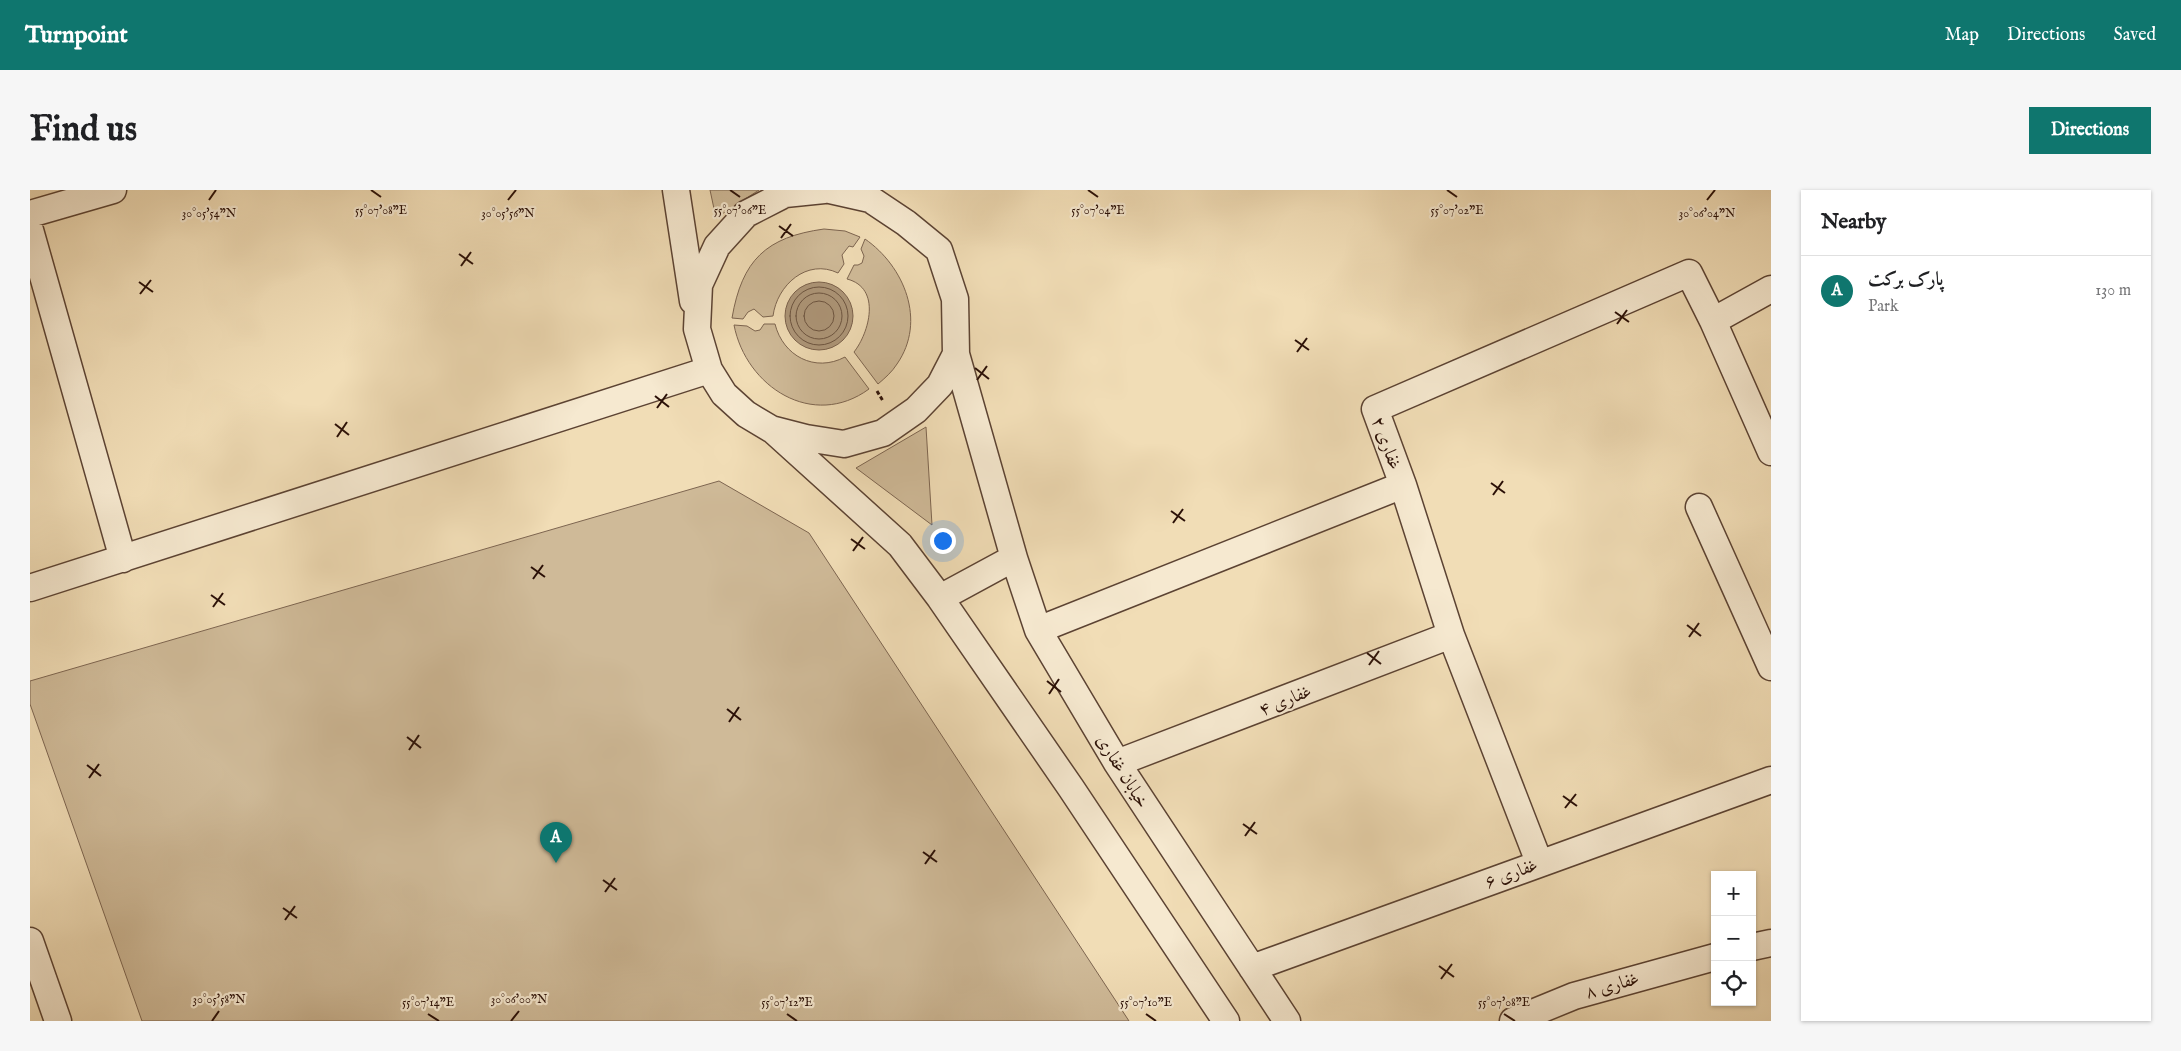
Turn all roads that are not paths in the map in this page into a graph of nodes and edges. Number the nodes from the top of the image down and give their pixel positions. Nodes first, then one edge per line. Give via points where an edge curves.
1 (113, 190) edge
2 (676, 190) edge
3 (824, 190) edge
4 (830, 190) edge
5 (865, 195) edge
6 (30, 214) edge
7 (30, 230) edge
8 (1771, 289) edge
9 (1713, 321) junction
10 (697, 329) junction
11 (956, 354) junction
12 (708, 370) junction
13 (771, 429) junction
14 (1771, 452) edge
15 (1403, 485) junction
16 (1699, 507) dead end
17 (1014, 558) junction
18 (123, 559) junction
19 (30, 588) edge
20 (940, 598) junction
21 (1038, 630) junction
22 (1451, 635) junction
23 (1771, 667) edge
24 (1117, 763) junction
25 (1771, 780) edge
26 (1540, 862) junction
27 (30, 941) edge
28 (1771, 943) edge
29 (1756, 946) edge
30 (1711, 958) edge
31 (1252, 968) junction
32 (39, 998) edge
33 (58, 1021) edge
34 (1226, 1021) edge
35 (1287, 1021) edge
36 (1513, 1021) edge

1 - 6 street
2 - 10 street
3 - 10 street via 785,194 746,214 716,246 699,285
4 - 5 street
5 - 11 street, خیابان غفاری via 939,250 954,299
7 - 18 street
8 - 9 street
9 - 14 street
9 - 15 street, غفاری ۲ via 1689,273 1375,409
10 - 12 street
11 - 13 street via 940,385 916,410 883,432 844,444
11 - 17 street, خیابان غفاری
12 - 13 street via 724,394 746,414
12 - 18 street
13 - 20 street via 900,546
15 - 21 street, غفاری ۲
15 - 22 street
16 - 23 street
17 - 20 street
17 - 21 street, خیابان غفاری
18 - 19 street
20 - 34 street
21 - 24 street, خیابان غفاری
22 - 24 street, غفاری ۴
22 - 26 street
24 - 31 street, خیابان غفاری
25 - 26 street, غفاری ۶
26 - 31 street, غفاری ۶
27 - 32 street
28 - 29 street
30 - 36 street, غفاری ۸ via 1574,996
31 - 35 street, خیابان غفاری
32 - 33 street

